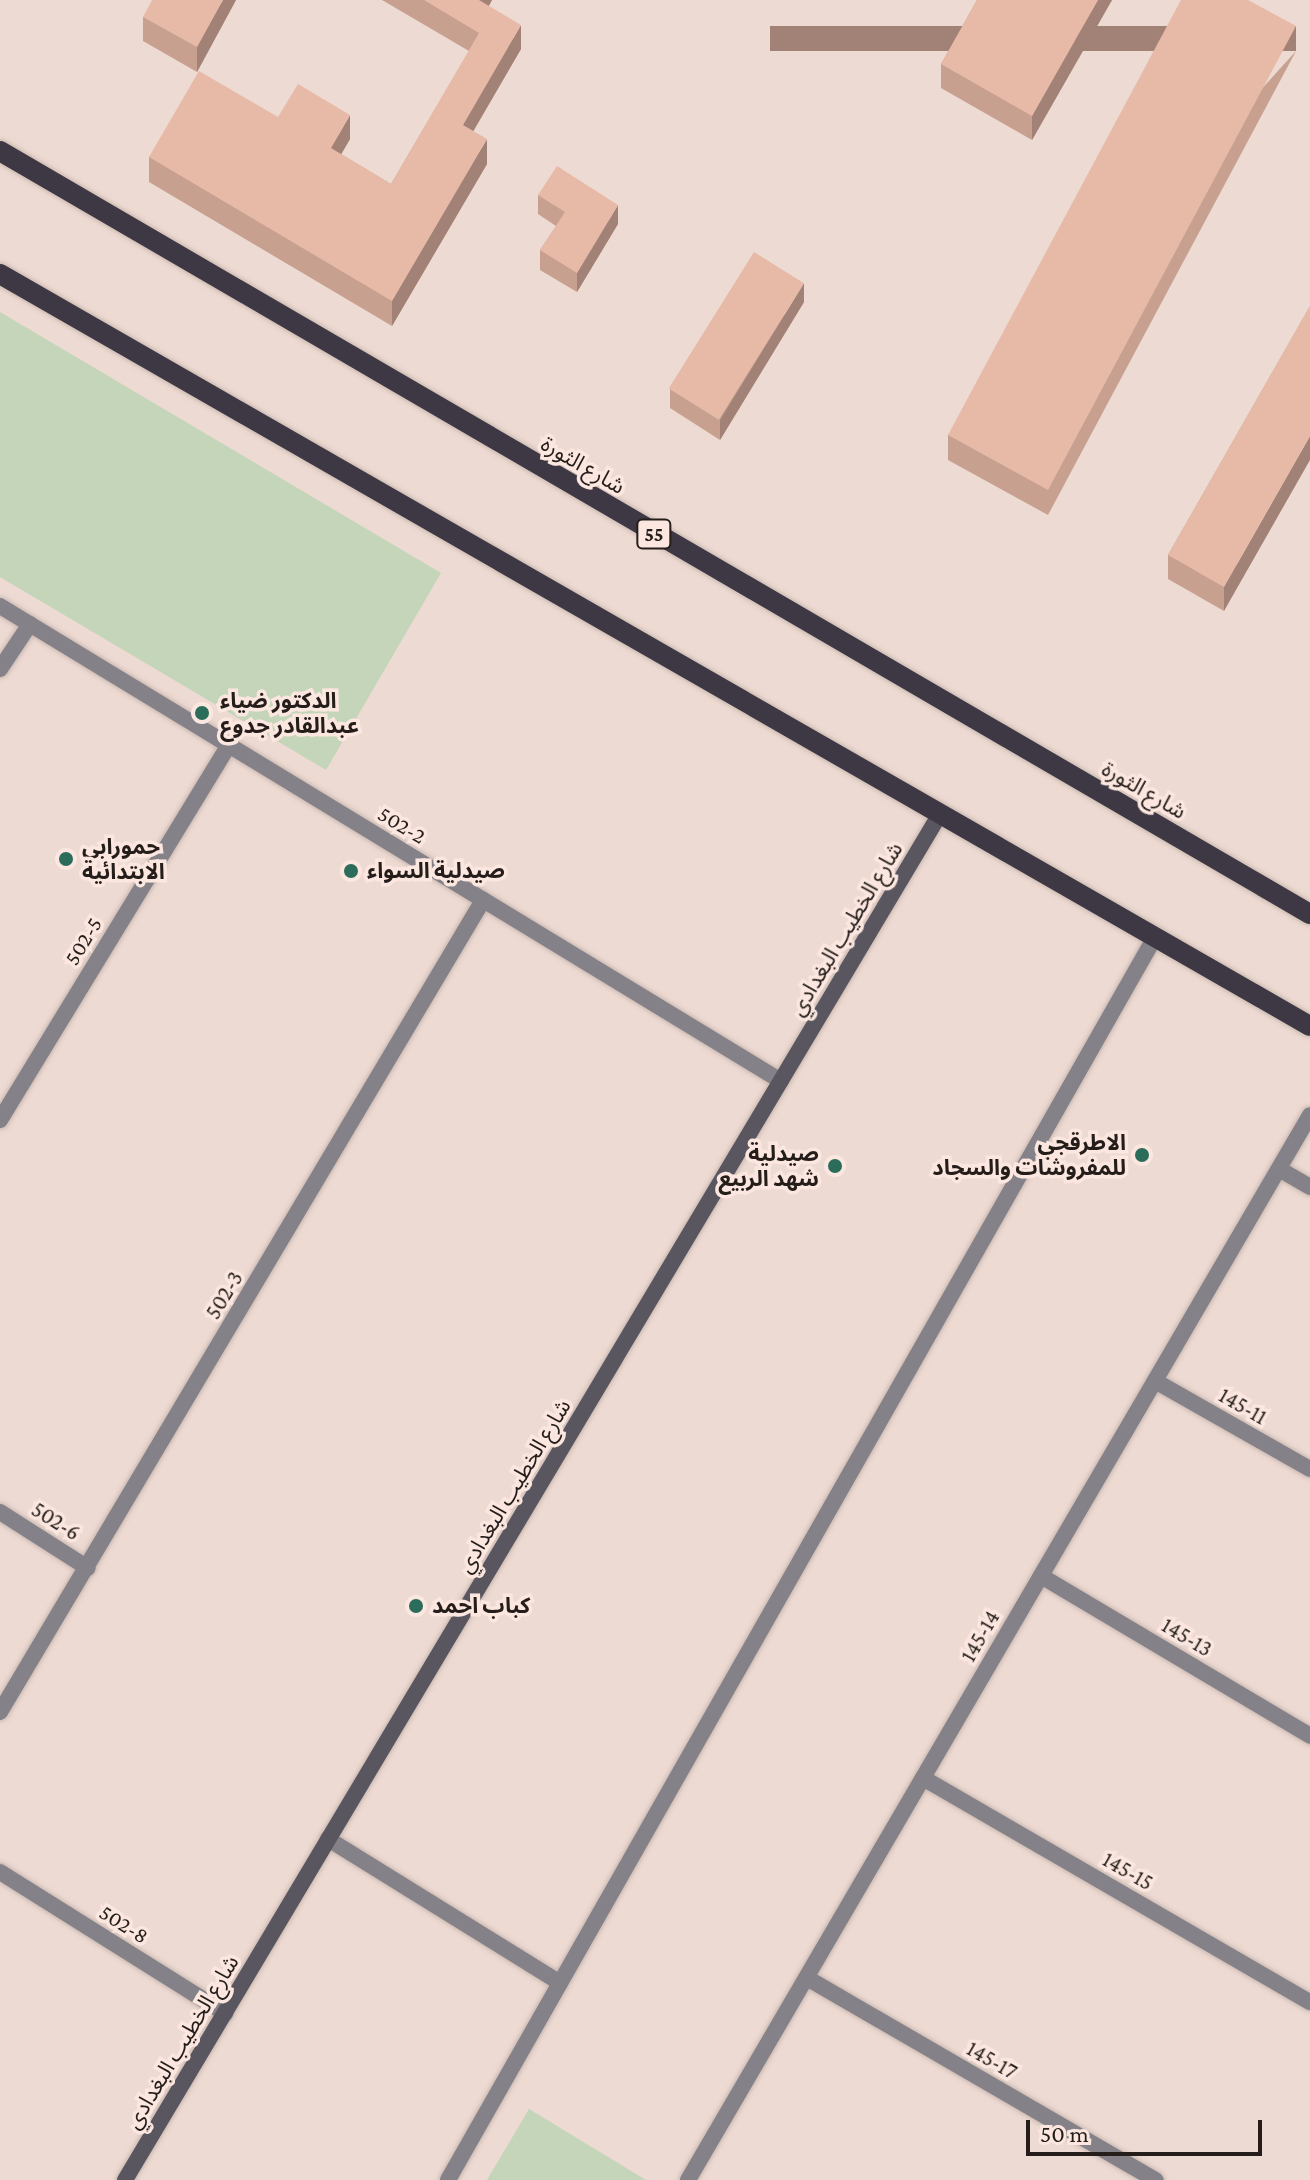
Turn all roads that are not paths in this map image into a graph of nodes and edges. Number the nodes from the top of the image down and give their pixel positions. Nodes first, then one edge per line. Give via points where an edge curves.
1 (0, 151) edge
2 (0, 274) edge
3 (0, 606) edge
4 (30, 624) junction
5 (0, 669) edge
6 (229, 745) junction
7 (940, 814) junction
8 (483, 900) junction
9 (1310, 914) edge
10 (1155, 937) junction
11 (1310, 1026) edge
12 (781, 1081) junction
13 (1310, 1115) edge
14 (0, 1120) edge
15 (1279, 1169) junction
16 (1310, 1187) edge
17 (1155, 1381) junction
18 (1310, 1469) edge
19 (0, 1512) edge
20 (88, 1568) junction
21 (1041, 1576) junction
22 (0, 1712) edge
23 (1310, 1736) edge
24 (923, 1778) junction
25 (328, 1839) junction
26 (0, 1872) edge
27 (807, 1978) junction
28 (560, 1983) junction
29 (1310, 2002) edge
30 (225, 2013) junction
31 (125, 2180) edge
32 (448, 2180) edge
33 (688, 2180) edge
34 (1156, 2180) edge

1 - 9 main road, شارع الثورة / 55
2 - 7 main road
3 - 4 street, 502-2
4 - 5 street
4 - 6 street, 502-2
6 - 8 street, 502-2
6 - 14 street, 502-5
7 - 10 main road
7 - 12 street, شارع الخطيب البغدادي
8 - 12 street, 502-2
8 - 20 street, 502-3
10 - 11 main road
10 - 28 street
12 - 25 street, شارع الخطيب البغدادي
13 - 15 street, 145-14
15 - 16 street
15 - 17 street, 145-14
17 - 18 street, 145-11
17 - 21 street, 145-14
19 - 20 street, 502-6
20 - 22 street, 502-3
21 - 23 street, 145-13
21 - 24 street, 145-14
24 - 27 street, 145-14
24 - 29 street, 145-15
25 - 28 street
25 - 30 street, شارع الخطيب البغدادي
26 - 30 street, 502-8
27 - 33 street, 145-14
27 - 34 street, 145-17
28 - 32 street
30 - 31 street, شارع الخطيب البغدادي

